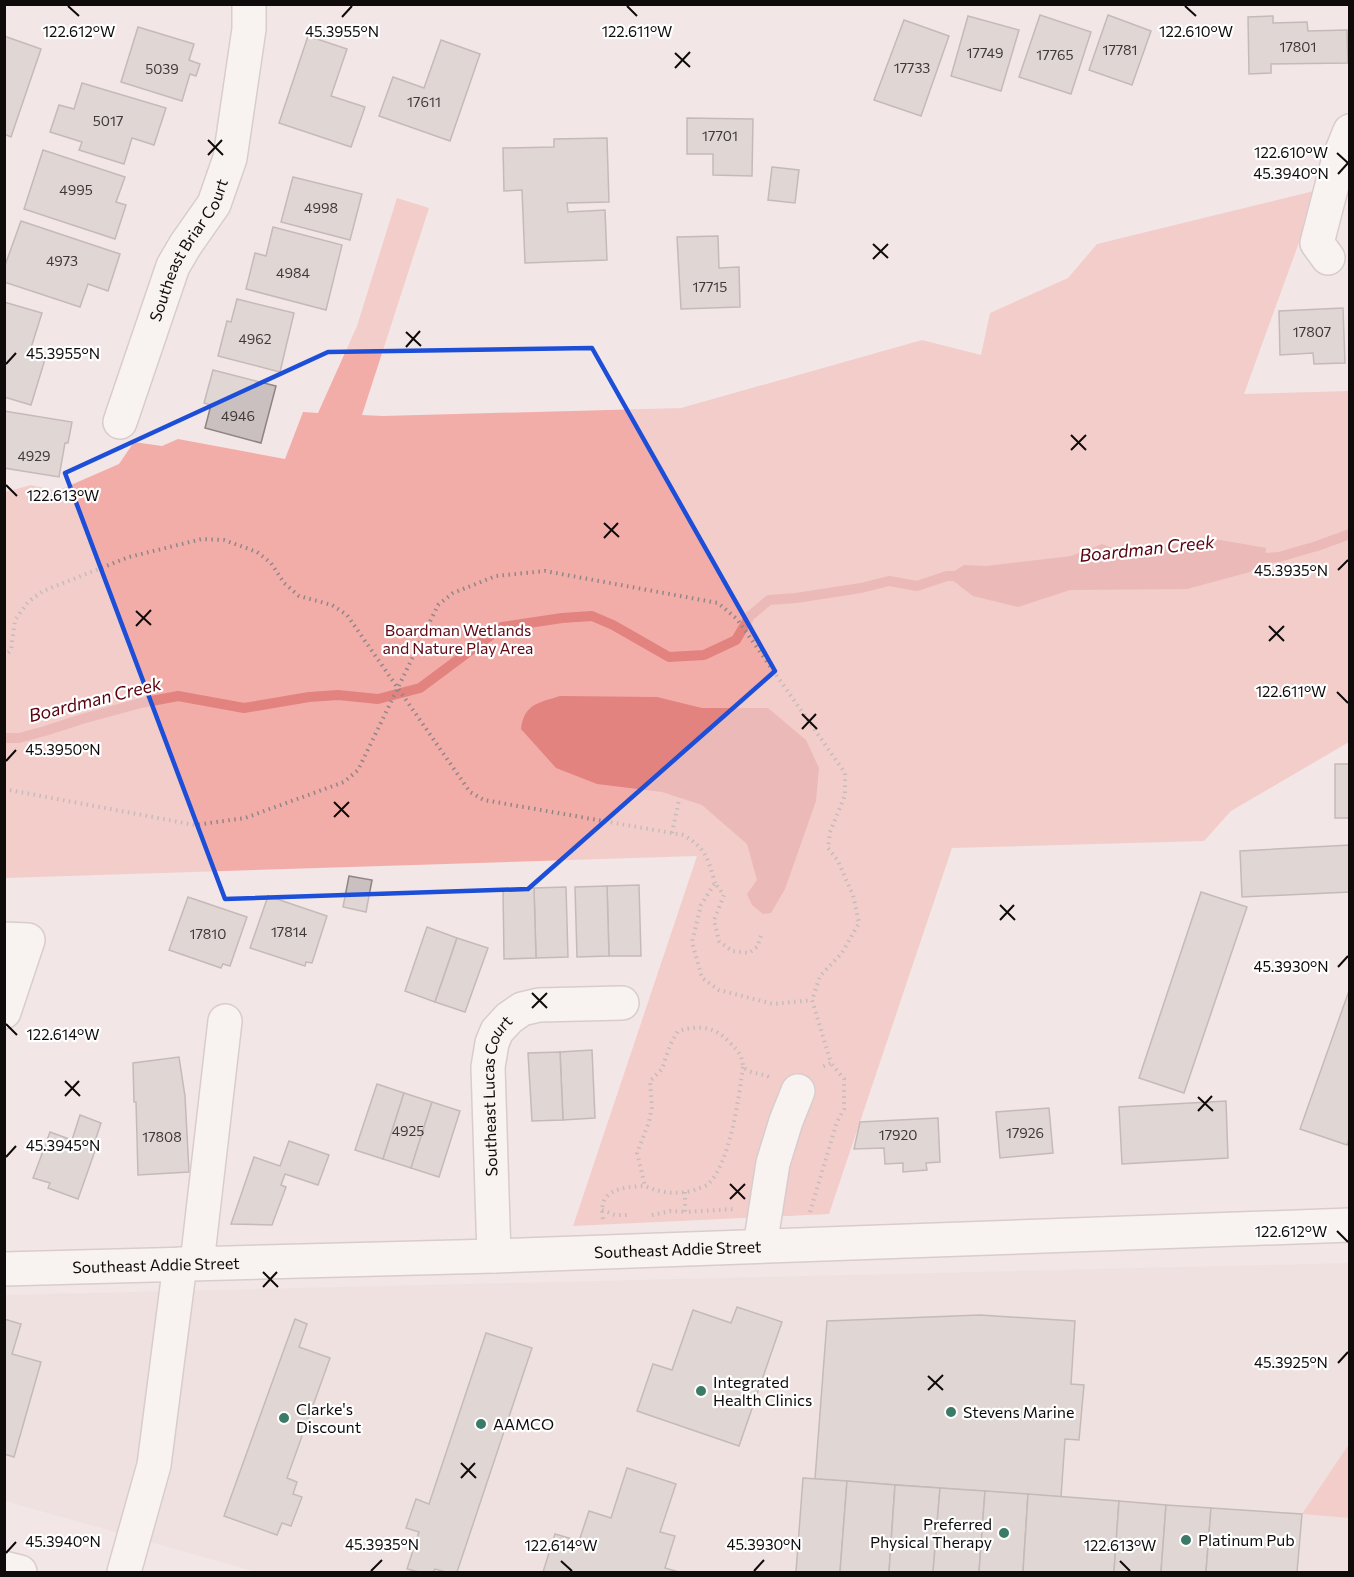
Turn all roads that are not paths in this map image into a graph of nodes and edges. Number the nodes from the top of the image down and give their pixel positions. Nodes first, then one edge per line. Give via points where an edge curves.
1 (249, 4) edge
2 (1350, 131) edge
3 (1328, 258) dead end
4 (120, 422) dead end
5 (4, 939) edge
6 (622, 1003) dead end
7 (4, 1012) edge
8 (225, 1020) dead end
9 (798, 1091) road end
10 (1350, 1225) edge
11 (760, 1246) junction
12 (494, 1256) junction
13 (189, 1264) junction
14 (4, 1269) edge
15 (4, 1568) edge
16 (20, 1572) edge
17 (124, 1572) edge

1 - 4 street, Southeast Briar Court via 249,29 230,158 214,204 173,266
2 - 3 street via 1317,243
5 - 7 street via 28,940
6 - 12 street, Southeast Lucas Court via 539,1005 522,1009 497,1031 488,1067
8 - 13 street
9 - 11 street via 773,1164
10 - 11 street, Southeast Addie Street
11 - 12 street, Southeast Addie Street
12 - 13 street, Southeast Addie Street
13 - 14 street, Southeast Addie Street
13 - 17 street via 154,1465
15 - 16 street

